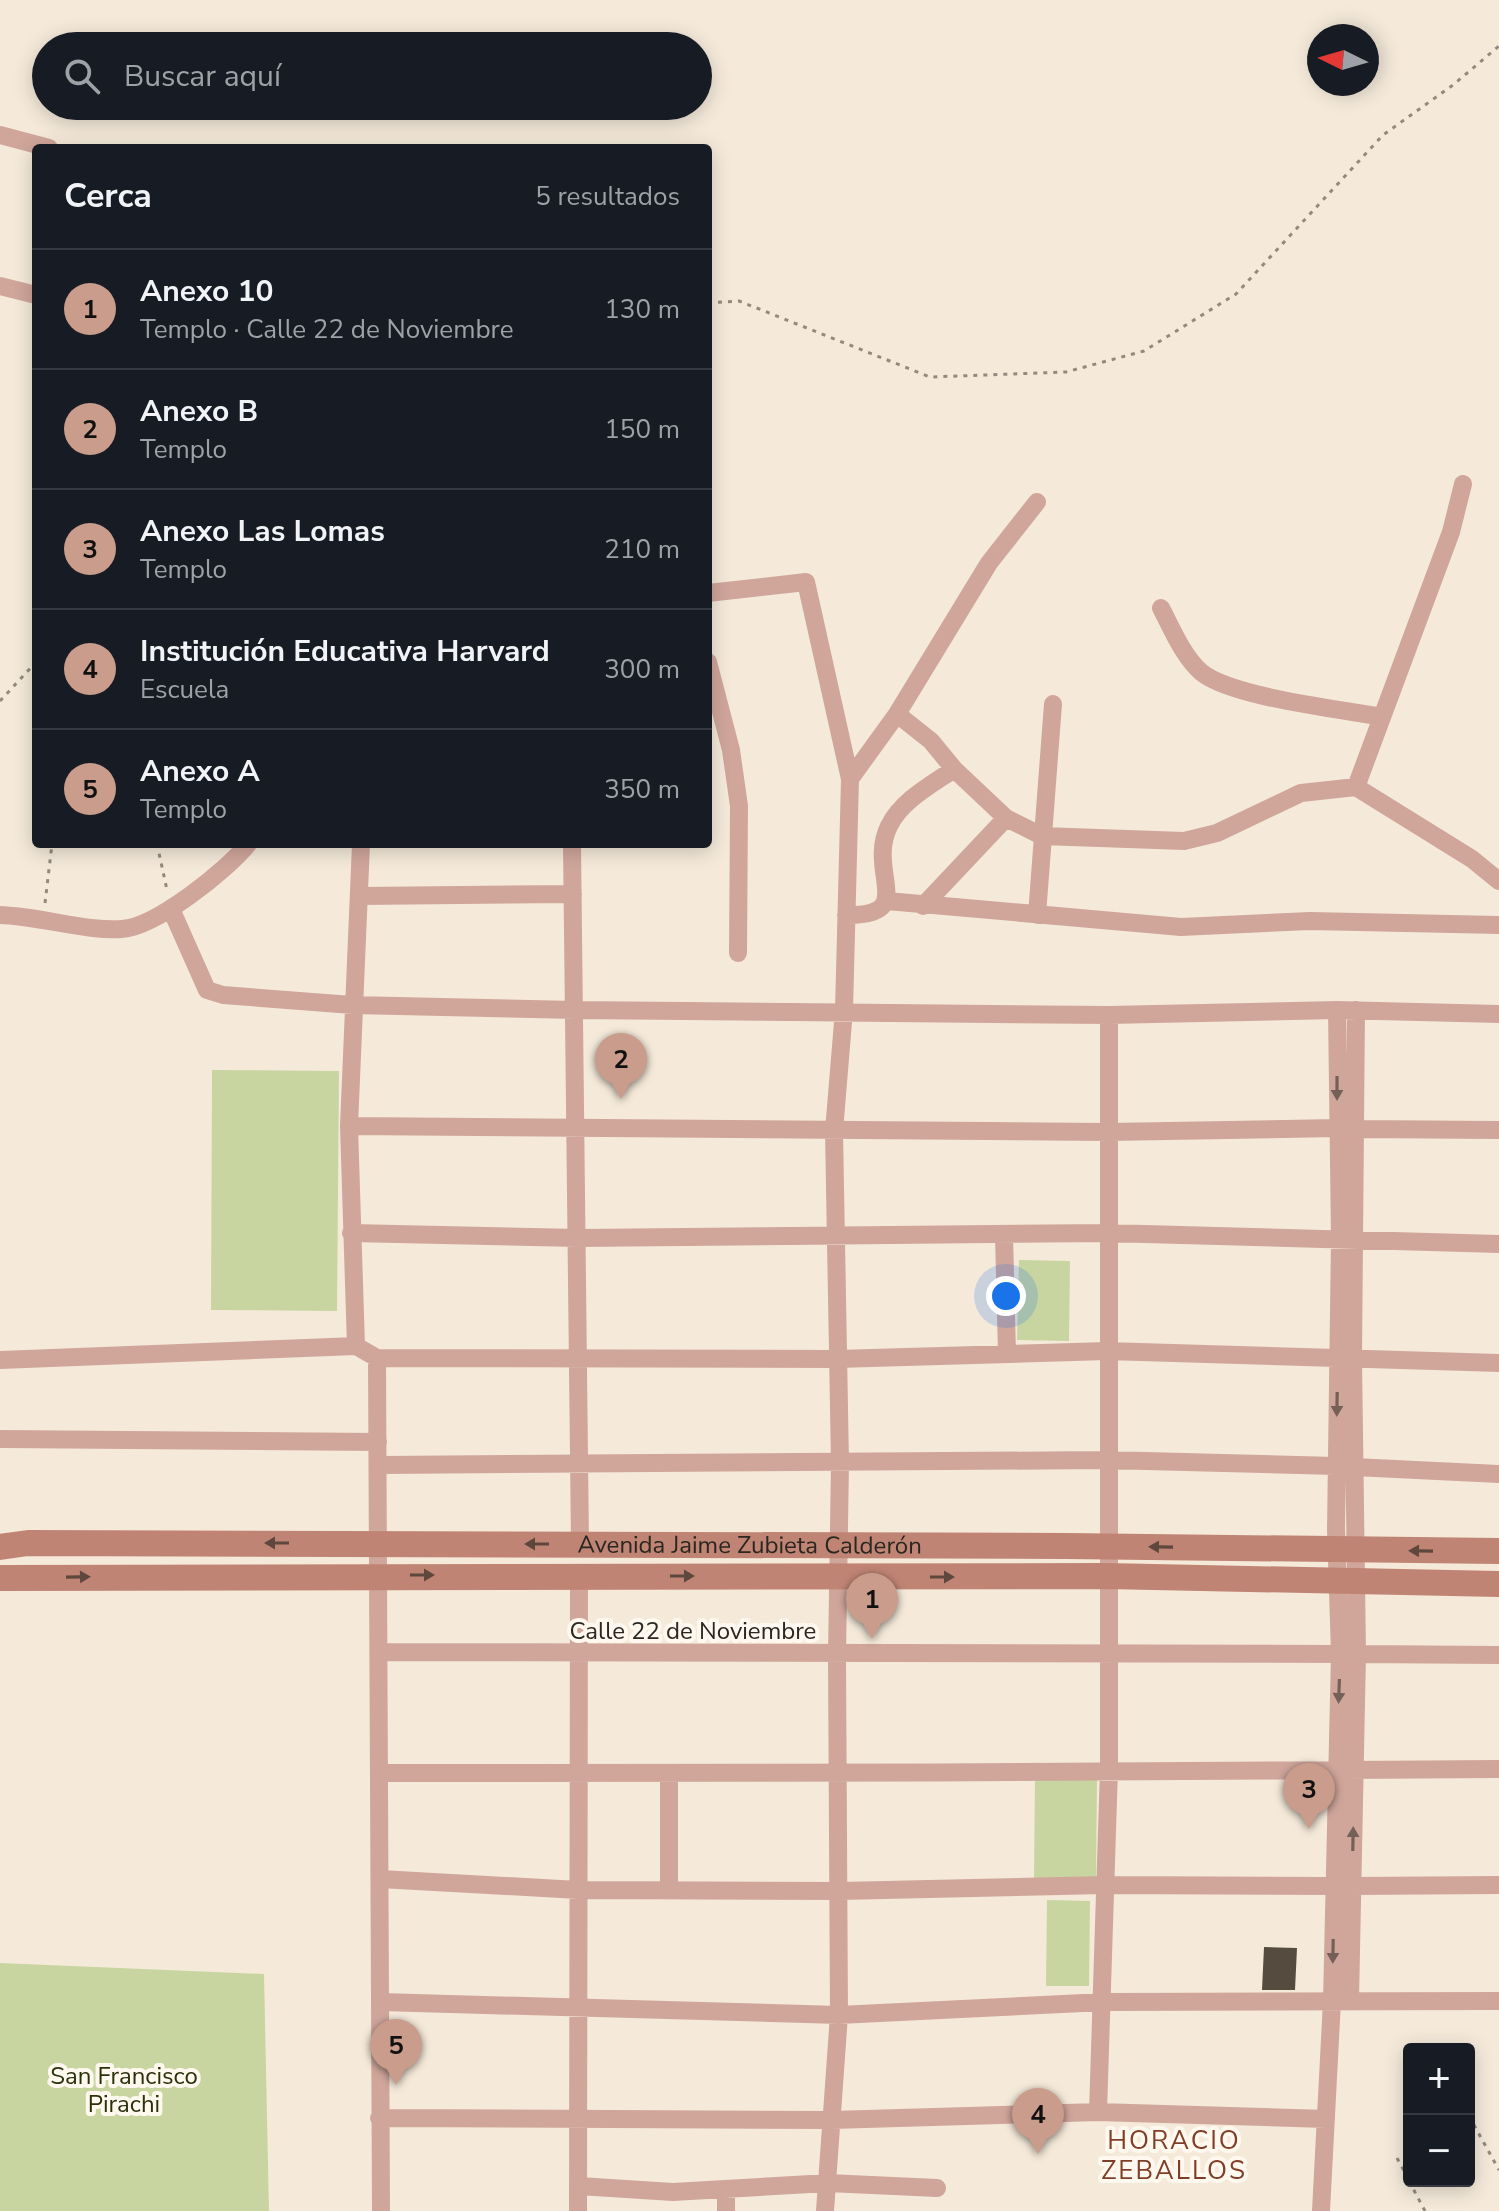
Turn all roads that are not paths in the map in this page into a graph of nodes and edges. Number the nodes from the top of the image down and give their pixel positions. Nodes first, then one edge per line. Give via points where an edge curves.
1 (0, 135) edge
2 (34, 144) edge
3 (0, 286) edge
4 (32, 294) edge
5 (1463, 484) dead end
6 (1037, 502) dead end
7 (712, 593) edge
8 (1161, 608) dead end
9 (712, 677) edge
10 (1053, 704) dead end
11 (897, 714) junction
12 (1382, 717) junction
13 (954, 769) junction
14 (850, 779) junction
15 (1356, 787) junction
16 (1006, 818) junction
17 (1042, 836) junction
18 (245, 848) edge
19 (361, 848) edge
20 (572, 848) edge
21 (1499, 881) edge
22 (573, 894) junction
23 (360, 896) junction
24 (887, 901) junction
25 (923, 906) junction
26 (171, 909) junction
27 (0, 915) edge
28 (846, 915) junction
29 (1037, 915) junction
30 (1499, 925) edge
31 (738, 953) dead end
32 (352, 1005) junction
33 (575, 1010) junction
34 (844, 1010) junction
35 (1346, 1010) junction
36 (1499, 1014) edge
37 (1109, 1015) junction
38 (349, 1126) junction
39 (574, 1126) junction
40 (1345, 1128) junction
41 (1499, 1130) edge
42 (834, 1131) junction
43 (1108, 1132) junction
44 (351, 1233) junction
45 (1108, 1233) junction
46 (1004, 1235) junction
47 (836, 1237) junction
48 (578, 1238) junction
49 (1346, 1239) junction
50 (1499, 1244) edge
51 (356, 1346) junction
52 (1107, 1351) junction
53 (1007, 1354) junction
54 (377, 1358) junction
55 (1346, 1358) junction
56 (578, 1359) junction
57 (837, 1359) junction
58 (0, 1360) edge
59 (1499, 1363) edge
60 (0, 1439) edge
61 (378, 1442) junction
62 (1107, 1460) junction
63 (579, 1463) junction
64 (840, 1463) junction
65 (380, 1465) junction
66 (1345, 1466) junction
67 (1499, 1474) edge
68 (379, 1543) junction
69 (580, 1544) junction
70 (838, 1546) junction
71 (1106, 1546) junction
72 (0, 1547) edge
73 (1345, 1550) junction
74 (1499, 1551) edge
75 (380, 1575) junction
76 (579, 1576) junction
77 (1106, 1576) junction
78 (838, 1577) junction
79 (0, 1578) edge
80 (1348, 1579) junction
81 (1499, 1584) edge
82 (1107, 1651) junction
83 (381, 1652) junction
84 (580, 1654) junction
85 (1349, 1654) junction
86 (1499, 1655) edge
87 (837, 1656) junction
88 (1109, 1769) junction
89 (1499, 1769) edge
90 (1345, 1770) junction
91 (381, 1773) junction
92 (579, 1774) junction
93 (669, 1775) junction
94 (839, 1776) junction
95 (380, 1879) junction
96 (1104, 1885) junction
97 (1499, 1885) edge
98 (1343, 1886) junction
99 (578, 1890) junction
100 (669, 1890) junction
101 (840, 1891) junction
102 (1341, 2001) junction
103 (1499, 2001) edge
104 (381, 2002) junction
105 (1104, 2002) junction
106 (578, 2006) junction
107 (839, 2015) junction
108 (1098, 2112) junction
109 (580, 2117) junction
110 (379, 2118) junction
111 (1326, 2119) junction
112 (832, 2120) junction
113 (828, 2183) junction
114 (579, 2186) junction
115 (937, 2188) dead end
116 (726, 2189) junction
117 (673, 2202) edge
118 (381, 2211) edge
119 (578, 2211) edge
120 (726, 2211) edge
121 (825, 2211) edge
122 (1321, 2211) edge

1 - 2 street
3 - 4 street
5 - 12 street via 1451,532
6 - 11 street via 989,563
7 - 14 street via 806,582
8 - 12 street via 1200,671 1225,686
9 - 31 street via 739,806
10 - 17 street
11 - 13 street via 931,741
11 - 14 street
12 - 15 street
13 - 16 street
13 - 24 street via 908,801 889,825 881,854
14 - 28 street
15 - 17 street via 1301,793 1217,833 1184,841
15 - 21 street
16 - 17 street
16 - 25 street
17 - 29 street
18 - 26 street
19 - 23 street
20 - 22 street
22 - 23 street
22 - 33 street
23 - 32 street
24 - 25 street
24 - 28 street via 871,916
25 - 29 street
26 - 27 street via 122,929
26 - 32 street via 207,990
28 - 34 street
29 - 30 street via 1181,927 1310,921
32 - 33 street
32 - 38 street
33 - 34 street
33 - 39 street
34 - 37 street
34 - 42 street
35 - 36 street
35 - 37 street
35 - 40 street
37 - 43 street
38 - 39 street
38 - 44 street
39 - 42 street
39 - 48 street
40 - 41 street
40 - 43 street
40 - 49 street
42 - 43 street
42 - 47 street
43 - 45 street
44 - 48 street
44 - 51 street
45 - 46 street
45 - 49 street
45 - 52 street
46 - 47 street
46 - 53 street
47 - 48 street
47 - 57 street
48 - 56 street
49 - 50 street
49 - 55 street
51 - 54 street
51 - 58 street
52 - 53 street
52 - 55 street
52 - 62 street
53 - 57 street
54 - 56 street
54 - 61 street
55 - 59 street
55 - 66 street
56 - 57 street
56 - 63 street
57 - 64 street
60 - 61 street
61 - 65 street
62 - 64 street
62 - 66 street
62 - 71 street
63 - 64 street
63 - 65 street
63 - 69 street
64 - 70 street
65 - 68 street
66 - 67 street
66 - 73 street
69 -> 68 street, Avenida Jaime Zubieta Calderón
68 -> 72 street, Avenida Jaime Zubieta Calderón
68 - 75 street
69 - 70 street, Avenida Jaime Zubieta Calderón
70 - 71 street, Avenida Jaime Zubieta Calderón
70 - 78 street
73 -> 71 street, Avenida Jaime Zubieta Calderón
71 - 77 street
74 -> 73 street, Avenida Jaime Zubieta Calderón
73 - 80 street
75 -> 76 street, Avenida Jaime Zubieta Calderón
79 -> 75 street, Avenida Jaime Zubieta Calderón
75 - 83 street
76 -> 78 street, Avenida Jaime Zubieta Calderón
76 - 84 street
78 -> 77 street, Avenida Jaime Zubieta Calderón
77 - 80 street, Avenida Jaime Zubieta Calderón
77 - 82 street
78 - 87 street
80 - 81 street, Avenida Jaime Zubieta Calderón
80 - 85 street
82 - 85 street, Calle 22 de Noviembre
82 - 87 street, Calle 22 de Noviembre
82 - 88 street
83 - 84 street, Calle 22 de Noviembre
83 - 91 street
84 - 87 street, Calle 22 de Noviembre
84 - 92 street
85 - 86 street, Calle 22 de Noviembre
85 - 90 street
87 - 94 street
88 - 90 street
88 - 94 street
88 - 96 street
89 - 90 street
90 - 98 street
91 - 92 street
91 - 95 street
92 - 93 street
92 - 99 street
93 - 94 street
93 - 100 street
94 - 101 street
95 - 99 street
95 - 104 street
96 - 98 street
96 - 101 street
96 - 105 street
97 - 98 street
98 - 102 street
99 - 100 street
99 - 106 street
100 - 101 street
101 - 107 street
102 - 103 street
102 - 105 street
102 - 111 street
104 - 106 street
104 - 110 street
105 - 107 street
105 - 108 street
106 - 107 street
106 - 109 street
107 - 112 street
108 - 111 street
108 - 112 street
109 - 110 street
109 - 112 street
109 - 114 street
110 - 118 street
111 - 122 street
112 - 113 street
113 - 115 street
113 - 116 street
113 - 121 street
114 - 117 street
114 - 119 street
116 - 117 street
116 - 120 street

